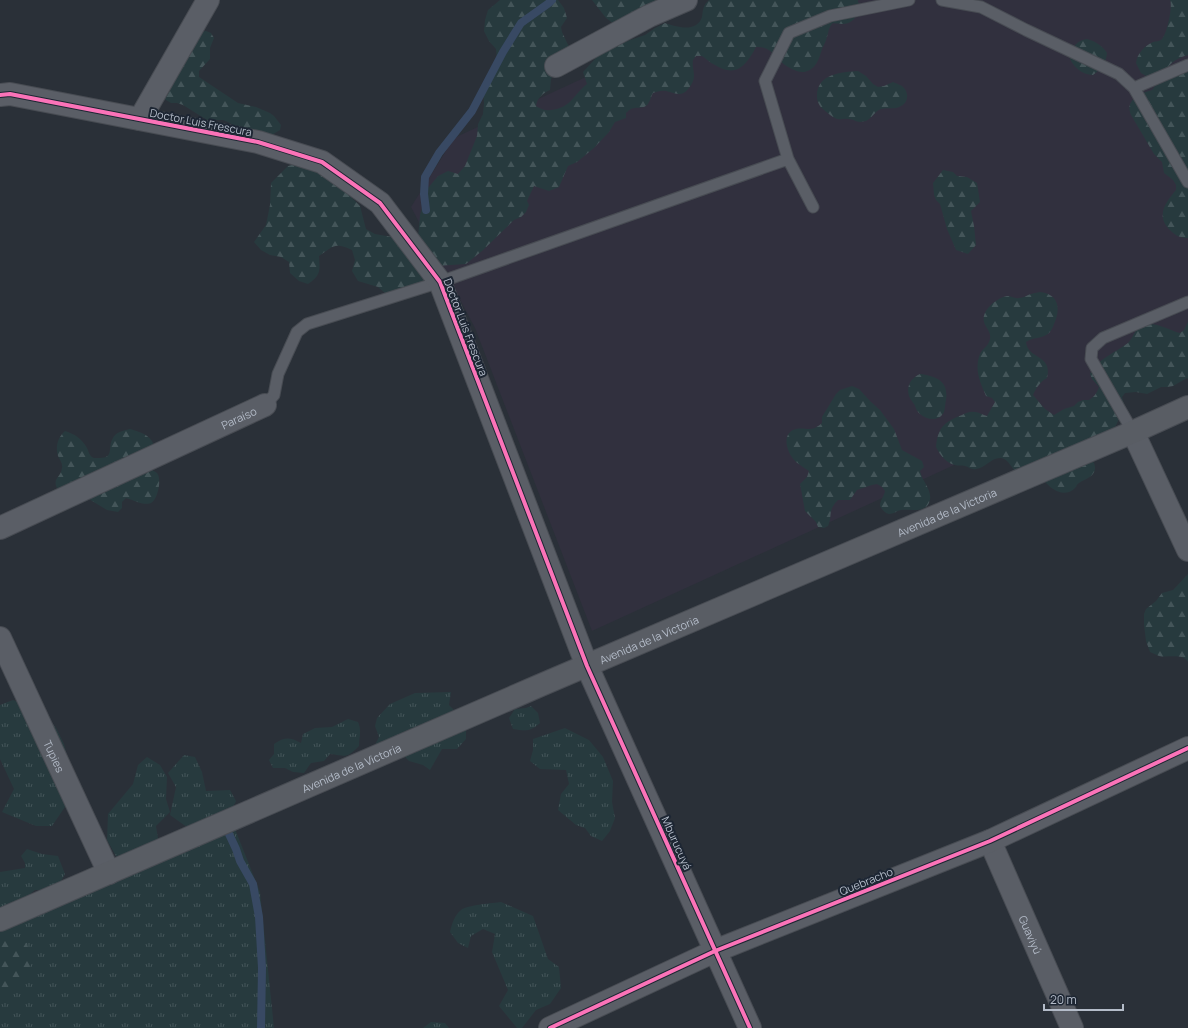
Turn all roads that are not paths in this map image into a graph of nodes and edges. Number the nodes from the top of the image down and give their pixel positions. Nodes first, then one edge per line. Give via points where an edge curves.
1 (208, 0) edge
2 (686, 0) edge
3 (909, 0) edge
4 (942, 0) edge
5 (1188, 65) edge
6 (556, 66) dead end
7 (1134, 88) junction
8 (0, 95) edge
9 (140, 119) junction
10 (788, 159) junction
11 (1188, 182) edge
12 (813, 207) dead end
13 (440, 282) junction
14 (1188, 302) edge
15 (265, 405) joint
16 (1188, 407) edge
17 (1133, 432) junction
18 (0, 528) edge
19 (1188, 550) edge
20 (0, 638) edge
21 (587, 666) junction
22 (1188, 748) edge
23 (990, 841) junction
24 (109, 873) junction
25 (0, 920) edge
26 (715, 951) junction
27 (550, 1028) edge
28 (750, 1028) edge
29 (1072, 1028) edge

1 - 9 street
2 - 6 street via 649,16
3 - 10 lane via 830,16 789,33 765,81
4 - 7 lane via 981,7 1119,74
5 - 7 lane
7 - 11 lane
8 - 9 street, Doctor Luis Frescura via 10,94
9 - 13 street, Doctor Luis Frescura via 258,142 322,162 380,203
10 - 12 lane
10 - 13 lane, Paraíso
13 - 15 lane, Paraíso via 307,324 297,332 278,374 274,395
13 - 21 street, Doctor Luis Frescura
14 - 17 lane via 1103,338 1092,348 1091,359
15 - 18 street, Paraíso
16 - 17 main road, Avenida de la Victoria
17 - 19 street
17 - 21 main road, Avenida de la Victoria
20 - 24 street, Tupies
21 - 24 main road, Avenida de la Victoria
21 - 26 street, Mburucuyá
22 - 23 street, Quebracho
23 - 26 street, Quebracho
23 - 29 street, Guaviyú
24 - 25 main road, Avenida de la Victoria
26 - 27 street, Quebracho
26 - 28 street, Mburucuyá

